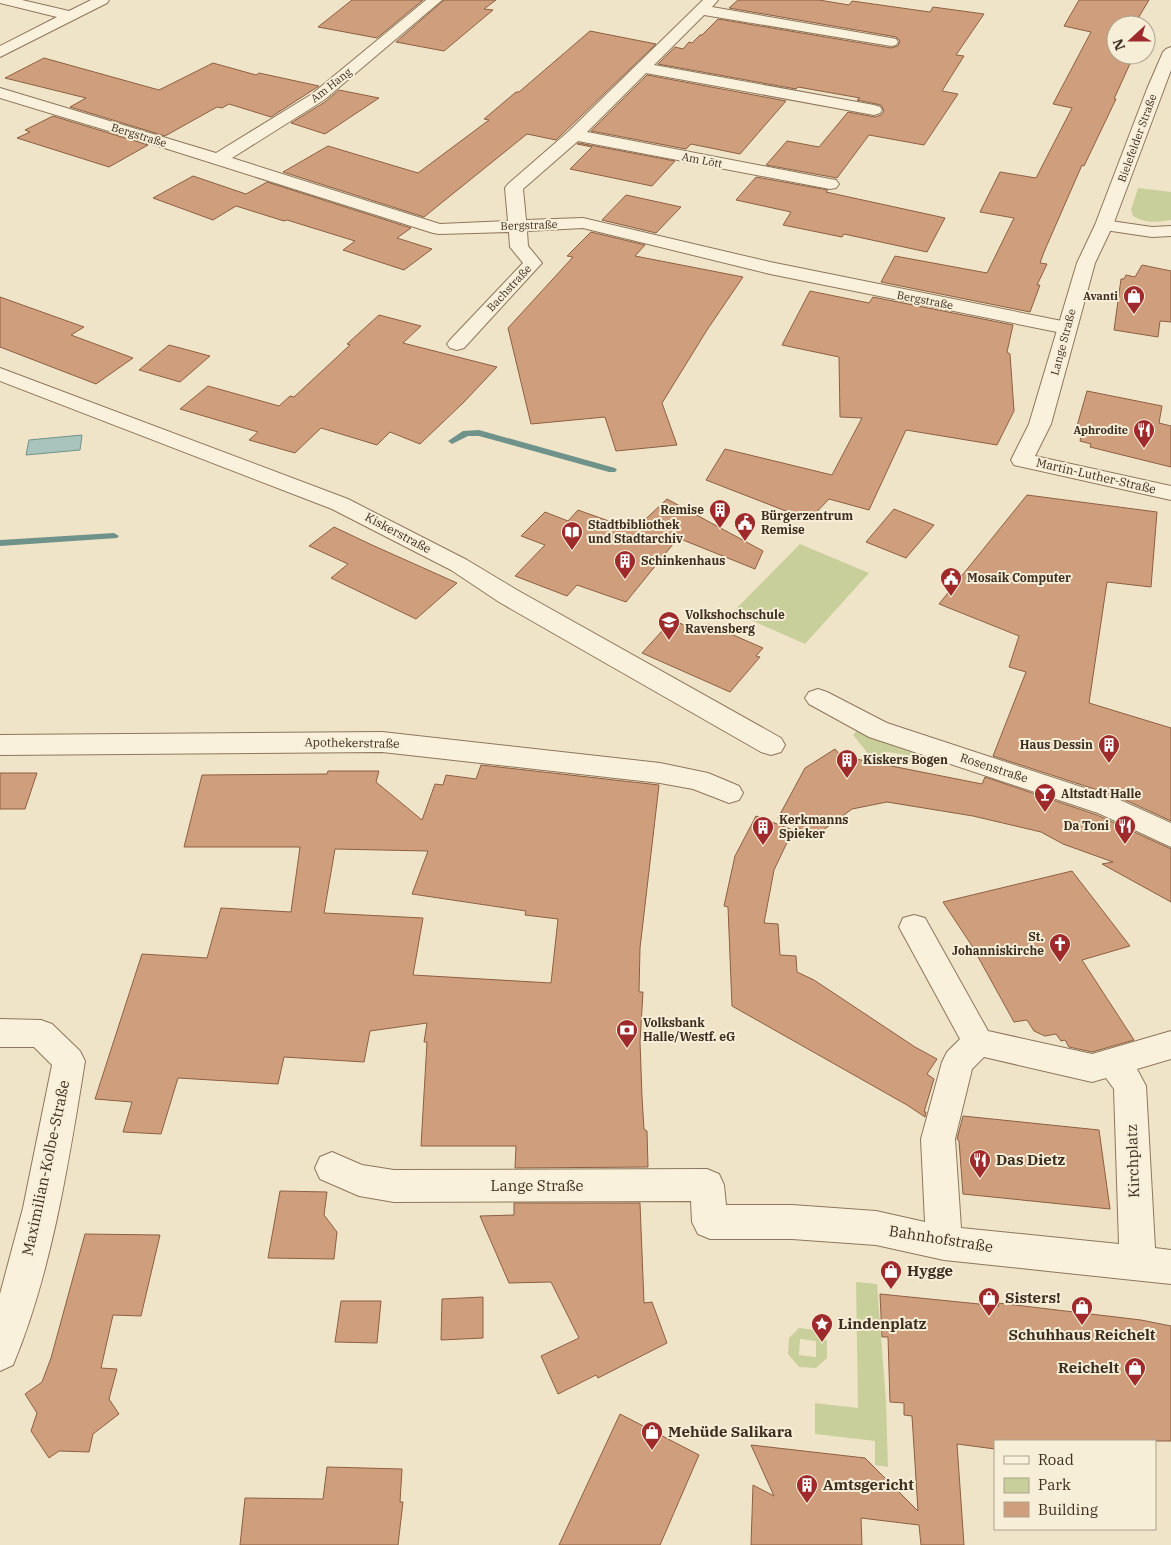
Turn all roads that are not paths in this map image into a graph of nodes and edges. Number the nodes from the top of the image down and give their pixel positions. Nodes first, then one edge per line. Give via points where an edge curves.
1 (4, 0) edge
2 (102, 0) edge
3 (435, 0) edge
4 (706, 5) edge
5 (70, 16) junction
6 (891, 42) dead end
7 (0, 52) edge
8 (1171, 52) edge
9 (643, 68) junction
10 (0, 93) edge
11 (874, 110) dead end
12 (575, 135) junction
13 (218, 159) junction
14 (830, 184) dead end
15 (1104, 225) junction
16 (516, 226) junction
17 (1171, 231) edge
18 (1067, 328) junction
19 (457, 344) dead end
20 (0, 374) edge
21 (1022, 460) joint
22 (1171, 493) edge
23 (818, 698) dead end
24 (0, 745) edge
25 (771, 745) dead end
26 (729, 793) dead end
27 (1171, 836) edge
28 (914, 927) dead end
29 (0, 1034) edge
30 (978, 1042) junction
31 (1171, 1045) edge
32 (1114, 1062) junction
33 (332, 1168) dead end
34 (710, 1222) joint
35 (944, 1243) junction
36 (1155, 1265) edge
37 (0, 1352) edge

1 - 5 street
2 - 5 street
3 - 13 street, Am Hang via 318,97
4 - 6 street
4 - 9 street
5 - 7 street
8 - 15 street, Bielefelder Straße
9 - 11 street
9 - 12 street
10 - 13 street, Bergstraße
12 - 14 street, Am Lött
12 - 16 street via 514,188
13 - 16 street, Bergstraße via 439,229
15 - 17 street via 1152,232
15 - 18 street, Lange Straße via 1086,263
16 - 18 street, Bergstraße via 583,223 770,268
16 - 19 street, Bachstraße via 519,247 533,263
18 - 21 street, Lange Straße via 1040,424
20 - 25 street, Kiskerstraße via 340,504 459,565
21 - 22 street, Martin-Luther-Straße
23 - 27 street, Rosenstraße via 878,730 1108,806
24 - 26 street, Apothekerstraße via 382,742 660,774 698,780
28 - 30 street
29 - 37 street, Maximilian-Kolbe-Straße via 41,1034 69,1061 52,1154 17,1302
30 - 32 street via 1092,1068
30 - 35 street via 958,1062 938,1139
31 - 32 street
32 - 36 street, Kirchplatz via 1130,1086
33 - 34 street, Lange Straße via 359,1180 394,1186 707,1186
34 - 35 street, Bahnhofstraße via 792,1222 876,1228
35 - 36 street, Bahnhofstraße

